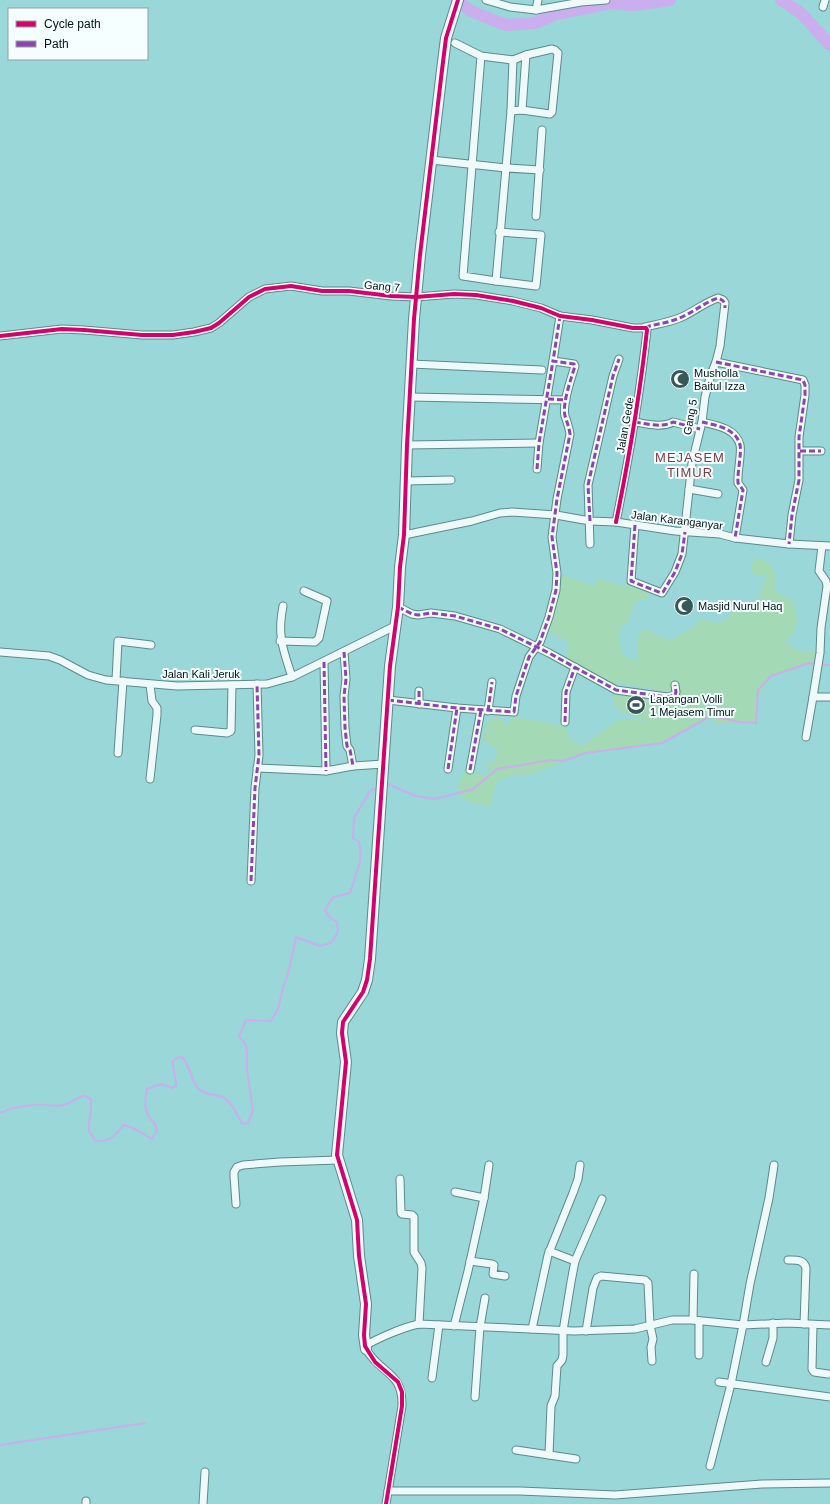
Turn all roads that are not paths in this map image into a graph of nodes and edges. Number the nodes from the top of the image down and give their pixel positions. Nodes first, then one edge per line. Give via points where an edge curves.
1 (458, 0) edge
2 (486, 0) edge
3 (538, 0) edge
4 (606, 0) edge
5 (581, 1) edge
6 (536, 10) junction
7 (455, 43) dead end
8 (526, 55) junction
9 (480, 56) junction
10 (514, 60) junction
11 (522, 110) junction
12 (511, 111) junction
13 (542, 130) dead end
14 (431, 160) junction
15 (472, 164) junction
16 (506, 168) junction
17 (540, 170) junction
18 (536, 216) dead end
19 (499, 232) junction
20 (496, 281) junction
21 (416, 297) junction
22 (725, 308) joint
23 (560, 316) junction
24 (646, 329) junction
25 (0, 336) edge
26 (620, 359) dead end
27 (553, 361) junction
28 (716, 362) junction
29 (411, 364) junction
30 (542, 370) dead end
31 (410, 397) junction
32 (548, 399) junction
33 (566, 400) junction
34 (635, 422) junction
35 (701, 425) junction
36 (536, 443) junction
37 (407, 445) junction
38 (800, 451) junction
39 (821, 451) dead end
40 (536, 469) dead end
41 (406, 480) junction
42 (451, 480) dead end
43 (690, 489) junction
44 (718, 494) dead end
45 (556, 514) junction
46 (590, 521) junction
47 (616, 522) junction
48 (635, 525) junction
49 (686, 532) junction
50 (404, 535) junction
51 (735, 538) junction
52 (590, 544) dead end
53 (789, 544) junction
54 (826, 546) edge
55 (304, 591) dead end
56 (283, 606) dead end
57 (397, 615) junction
58 (280, 641) junction
59 (151, 645) dead end
60 (535, 647) junction
61 (0, 652) edge
62 (344, 652) junction
63 (324, 662) junction
64 (575, 667) junction
65 (292, 677) junction
66 (119, 681) junction
67 (492, 682) dead end
68 (257, 684) junction
69 (150, 685) junction
70 (232, 685) junction
71 (675, 685) dead end
72 (419, 691) dead end
73 (813, 697) junction
74 (830, 697) edge
75 (388, 700) junction
76 (419, 704) junction
77 (457, 708) junction
78 (484, 711) junction
79 (565, 722) dead end
80 (194, 730) dead end
81 (806, 737) dead end
82 (118, 753) dead end
83 (384, 764) junction
84 (353, 766) junction
85 (257, 768) junction
86 (448, 770) dead end
87 (470, 770) dead end
88 (326, 771) junction
89 (150, 779) dead end
90 (251, 881) dead end
91 (338, 1160) junction
92 (489, 1165) dead end
93 (580, 1165) dead end
94 (774, 1165) dead end
95 (400, 1179) dead end
96 (455, 1192) dead end
97 (484, 1198) junction
98 (602, 1199) dead end
99 (236, 1204) dead end
100 (549, 1251) junction
101 (788, 1260) dead end
102 (470, 1261) junction
103 (576, 1261) junction
104 (694, 1274) dead end
105 (504, 1276) dead end
106 (485, 1298) dead end
107 (696, 1321) junction
108 (773, 1323) junction
109 (419, 1324) junction
110 (804, 1324) junction
111 (439, 1325) junction
112 (650, 1325) junction
113 (743, 1325) junction
114 (814, 1325) junction
115 (454, 1326) junction
116 (830, 1326) edge
117 (480, 1327) junction
118 (532, 1329) junction
119 (563, 1331) junction
120 (586, 1331) junction
121 (366, 1348) junction
122 (699, 1354) dead end
123 (652, 1361) dead end
124 (766, 1362) dead end
125 (828, 1374) dead end
126 (432, 1378) dead end
127 (719, 1382) dead end
128 (731, 1384) junction
129 (475, 1397) dead end
130 (830, 1397) edge
131 (516, 1450) dead end
132 (549, 1455) junction
133 (576, 1458) dead end
134 (710, 1466) dead end
135 (205, 1472) dead end
136 (830, 1483) edge
137 (388, 1491) junction
138 (203, 1504) edge
139 (386, 1504) edge

1 - 14 street via 446,38
2 - 6 street via 510,7
3 - 6 street
4 - 5 street
5 - 6 street
7 - 9 street
8 - 10 street
8 - 11 street
8 - 11 street via 552,49 558,54 552,112 550,114
9 - 10 street
9 - 15 street
10 - 12 street
11 - 12 street
12 - 16 street
13 - 17 street
14 - 15 street
14 - 21 street
15 - 16 street
15 - 20 street via 463,276
16 - 17 street
16 - 19 street
17 - 18 street
19 - 20 street
19 - 20 street via 542,235 536,286
21 - 23 street, Gang 7 via 476,295 542,308
21 - 25 street, Gang 7 via 322,291 291,286 265,290 249,297 219,323 194,332 142,335 62,329
21 - 29 street
22 - 24 street, Gang 7 via 723,300 710,300 684,316
22 - 28 street, Gang 5
23 - 24 street, Gang 7
23 - 27 street
24 - 34 street, Jalan Gede
26 - 46 street via 611,383 588,485
27 - 32 street
27 - 33 street via 574,365
28 - 35 street, Gang 5 via 704,397
28 - 38 street via 803,380 805,395 799,437
29 - 30 street
29 - 31 street
31 - 32 street
31 - 37 street
32 - 33 street
32 - 36 street
33 - 45 street via 565,415 570,434
34 - 35 street via 653,425 672,422
34 - 47 street, Jalan Gede
35 - 43 street, Gang 5 via 692,463
35 - 51 street via 731,431 740,446 738,482 744,490
36 - 37 street
36 - 40 street
37 - 41 street
38 - 39 street
38 - 53 street via 799,480
41 - 42 street
41 - 50 street
43 - 44 street
43 - 49 street, Gang 5
45 - 46 street, Jalan Karanganyar
45 - 50 street, Jalan Karanganyar via 500,513
45 - 60 street via 552,537 557,573 556,590 546,628
46 - 47 street, Jalan Karanganyar
46 - 52 street
47 - 48 street, Jalan Karanganyar
48 - 49 street, Jalan Karanganyar
48 - 49 street, Gang 5 via 631,581 661,593 678,564
49 - 51 street, Jalan Karanganyar via 720,534
50 - 57 street
51 - 53 street, Jalan Karanganyar
53 - 54 street, Jalan Karanganyar
54 - 73 street via 819,571 827,586
55 - 58 street via 327,601 320,638 315,642
56 - 58 street via 279,626
57 - 60 street via 431,613 455,616 500,630
57 - 62 street, Jalan Kali Jeruk
57 - 75 street via 392,640
58 - 65 street
59 - 66 street via 118,641
60 - 64 street
60 - 78 street via 516,696 514,712
61 - 66 street, Jalan Kali Jeruk via 49,656 88,675
62 - 63 street, Jalan Kali Jeruk
62 - 84 street via 345,728
63 - 65 street, Jalan Kali Jeruk
63 - 88 street
64 - 71 street via 618,690 667,697 675,695
64 - 79 street via 566,692
65 - 68 street, Jalan Kali Jeruk via 274,683
66 - 69 street, Jalan Kali Jeruk
66 - 82 street
67 - 78 street
68 - 70 street, Jalan Kali Jeruk
68 - 85 street
69 - 70 street, Jalan Kali Jeruk
69 - 89 street via 152,701 157,708
70 - 80 street via 231,731 227,733
72 - 76 street
73 - 74 street
73 - 81 street
75 - 76 street
75 - 83 street
76 - 77 street
77 - 78 street
77 - 86 street
78 - 87 street
83 - 84 street
83 - 91 street via 367,980 361,996 345,1018 342,1027 346,1062 337,1147
84 - 88 street
85 - 88 street
85 - 90 street
91 - 99 street via 240,1166 234,1172
91 - 121 street via 358,1220 359,1256 366,1304
92 - 97 street
93 - 100 street via 573,1193
94 - 113 street
95 - 109 street via 401,1212 414,1217 414,1252 422,1268
96 - 97 street
97 - 102 street
98 - 103 street
100 - 103 street
100 - 118 street
101 - 110 street via 802,1261 806,1268
102 - 105 street via 492,1264 493,1274
102 - 115 street
103 - 119 street
104 - 107 street
106 - 117 street
107 - 112 street via 672,1320
107 - 113 street
107 - 122 street
108 - 110 street
108 - 113 street
108 - 124 street via 773,1338
109 - 111 street
109 - 121 street via 410,1325 372,1341
110 - 114 street
111 - 115 street
111 - 126 street
112 - 120 street via 635,1329
112 - 120 street via 647,1281 599,1276 593,1288
112 - 123 street via 653,1338
113 - 128 street
114 - 116 street
114 - 125 street via 812,1370
115 - 117 street
117 - 118 street
117 - 129 street
118 - 119 street
119 - 120 street
119 - 132 street via 564,1355 557,1366 555,1396 551,1406
121 - 137 street via 375,1362 398,1382 402,1392
127 - 128 street
128 - 130 street
128 - 134 street
131 - 132 street
132 - 133 street
135 - 138 street
136 - 137 street via 762,1484 608,1495 520,1491
137 - 139 street

